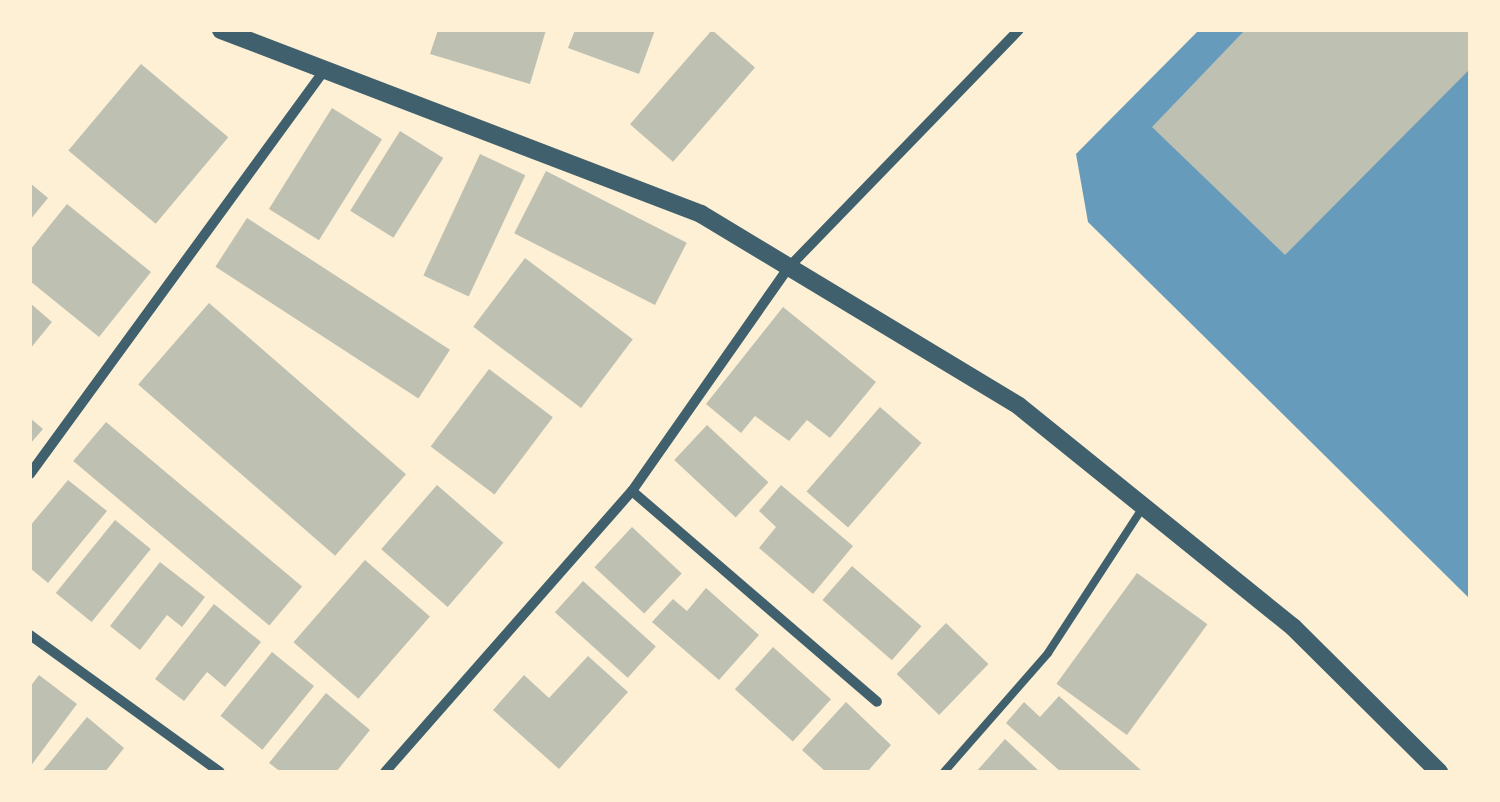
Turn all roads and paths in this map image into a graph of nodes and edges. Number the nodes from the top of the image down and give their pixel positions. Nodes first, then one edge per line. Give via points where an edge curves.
1 (220, 30) edge
2 (1018, 30) edge
3 (326, 68) junction
4 (789, 267) junction
5 (30, 474) edge
6 (632, 491) junction
7 (1144, 506) junction
8 (30, 635) edge
9 (877, 702) dead end
10 (220, 772) edge
11 (384, 772) edge
12 (944, 772) edge
13 (1439, 772) edge

1 - 3 street
2 - 4 street
3 - 4 street via 701,214
3 - 5 street
4 - 6 street
4 - 7 street via 1019,406
6 - 9 street
6 - 11 street
7 - 12 lane via 1048,654
7 - 13 street via 1292,627
8 - 10 street

